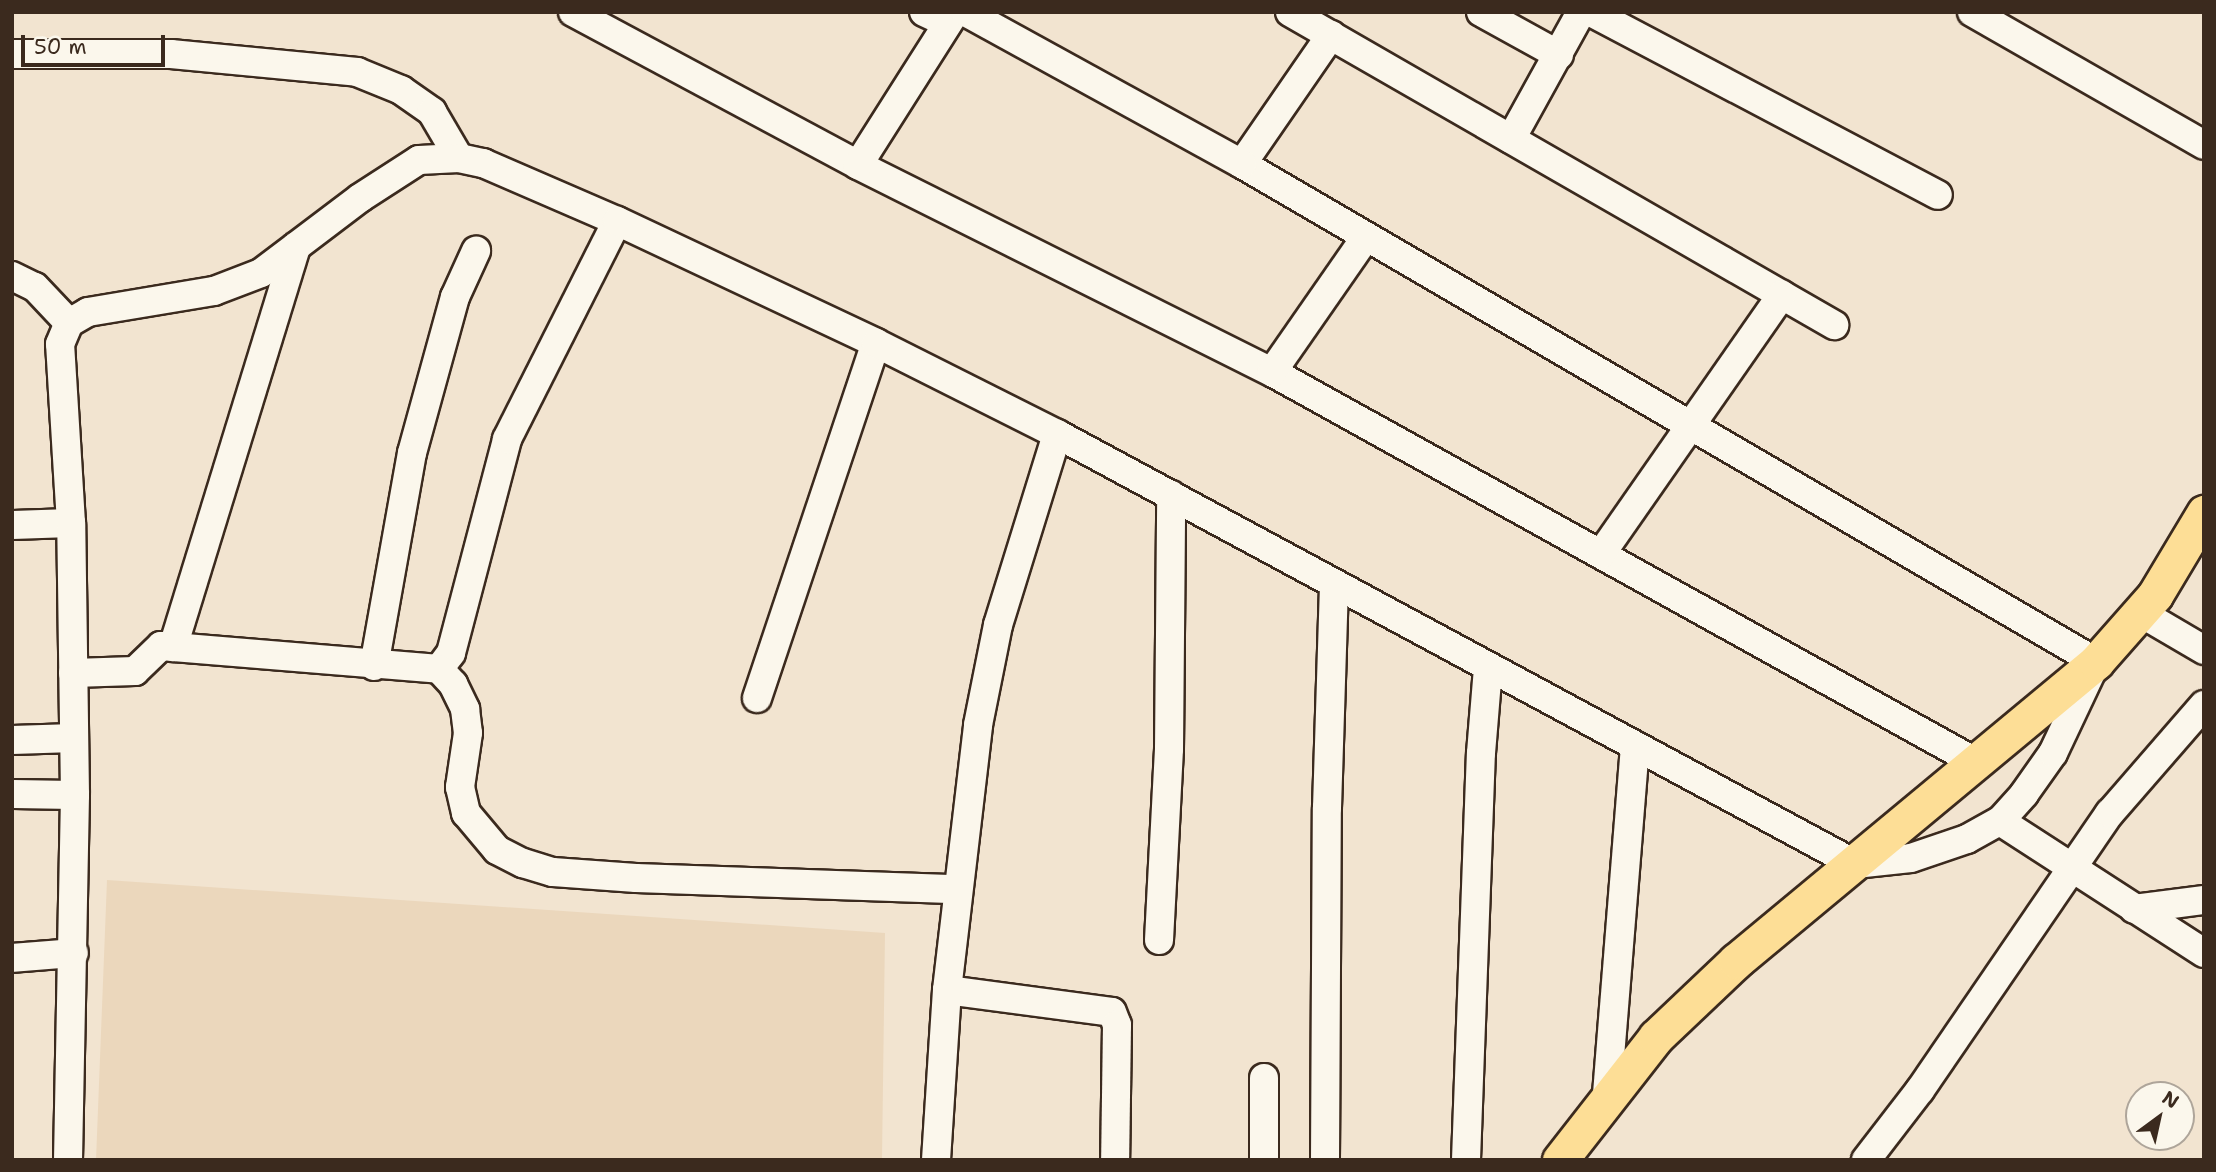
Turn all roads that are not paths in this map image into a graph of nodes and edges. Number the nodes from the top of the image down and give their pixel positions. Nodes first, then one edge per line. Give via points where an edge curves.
1 (573, 12) edge
2 (1290, 12) edge
3 (1481, 12) edge
4 (1581, 12) edge
5 (1591, 12) edge
6 (948, 15) edge
7 (1986, 16) edge
8 (1326, 25) edge
9 (12, 54) edge
10 (1559, 55) junction
11 (1511, 139) junction
12 (2204, 145) edge
13 (459, 158) junction
14 (1242, 164) junction
15 (858, 165) junction
16 (1938, 195) dead end
17 (617, 221) junction
18 (1365, 238) junction
19 (296, 246) junction
20 (476, 251) dead end
21 (12, 276) edge
22 (1782, 295) junction
23 (69, 323) junction
24 (1834, 325) dead end
25 (876, 343) junction
26 (1272, 372) junction
27 (1686, 427) junction
28 (1057, 434) junction
29 (1171, 495) junction
30 (2204, 513) edge
31 (71, 523) junction
32 (12, 524) edge
33 (1601, 554) junction
34 (1335, 584) junction
35 (2141, 613) junction
36 (173, 647) junction
37 (2204, 650) edge
38 (2096, 662) junction
39 (374, 666) junction
40 (1488, 667) junction
41 (439, 669) junction
42 (73, 673) junction
43 (757, 698) dead end
44 (2204, 705) edge
45 (74, 738) junction
46 (12, 740) edge
47 (1636, 746) junction
48 (1977, 763) junction
49 (12, 794) edge
50 (75, 795) junction
51 (2000, 821) junction
52 (1855, 864) junction
53 (2069, 870) junction
54 (957, 889) junction
55 (2204, 900) edge
56 (2134, 909) junction
57 (1159, 940) dead end
58 (74, 953) junction
59 (2204, 953) edge
60 (12, 958) edge
61 (947, 990) junction
62 (1264, 1078) dead end
63 (1606, 1094) junction
64 (68, 1160) edge
65 (936, 1160) edge
66 (1115, 1160) edge
67 (1264, 1160) edge
68 (1325, 1160) edge
69 (1466, 1160) edge
70 (1560, 1160) edge
71 (1866, 1160) edge

1 - 15 street
2 - 8 street
3 - 10 street
4 - 10 street
5 - 16 street
6 - 14 street
6 - 15 street
7 - 12 street
8 - 11 street
8 - 14 street
9 - 13 street via 172,54 357,72 401,90 432,112
10 - 11 street
11 - 22 street
13 - 17 street via 483,163
13 - 19 street via 419,160 403,167
14 - 18 street
15 - 26 street
17 - 25 street
17 - 41 street via 513,424 451,653
18 - 26 street
18 - 27 street
19 - 23 street via 261,273 214,291 88,312
19 - 36 street
20 - 39 street via 455,297 412,453
21 - 23 street via 35,287
22 - 24 street
22 - 27 street
23 - 31 street via 60,344
25 - 28 street
25 - 43 street
26 - 33 street
27 - 33 street
27 - 38 street
28 - 29 street
28 - 54 street via 998,625 978,725
29 - 34 street
29 - 57 street via 1169,749
30 - 35 main road
31 - 32 street
31 - 42 street
33 - 48 street
34 - 40 street
34 - 68 street via 1327,808
35 - 37 street
35 - 38 main road
36 - 39 street
36 - 42 street via 152,651 135,671
38 - 48 main road
38 - 51 street via 2053,753
39 - 41 street
40 - 47 street
40 - 69 street via 1480,753
41 - 54 street via 453,684 465,709 468,733 460,787 466,813 497,850 523,863 553,872 636,878
42 - 45 street
44 - 53 street via 2110,813
45 - 46 street
45 - 50 street
47 - 52 street
47 - 63 street
48 - 52 main road
49 - 50 street
50 - 58 street
51 - 52 street via 1967,839 1911,858
51 - 53 street
52 - 63 main road via 1736,961 1656,1037
53 - 56 street
53 - 71 street via 1920,1090
54 - 61 street
55 - 56 street
56 - 59 street
58 - 60 street
58 - 64 street
61 - 65 street
61 - 66 street via 1112,1012 1117,1025
62 - 67 street
63 - 70 main road

